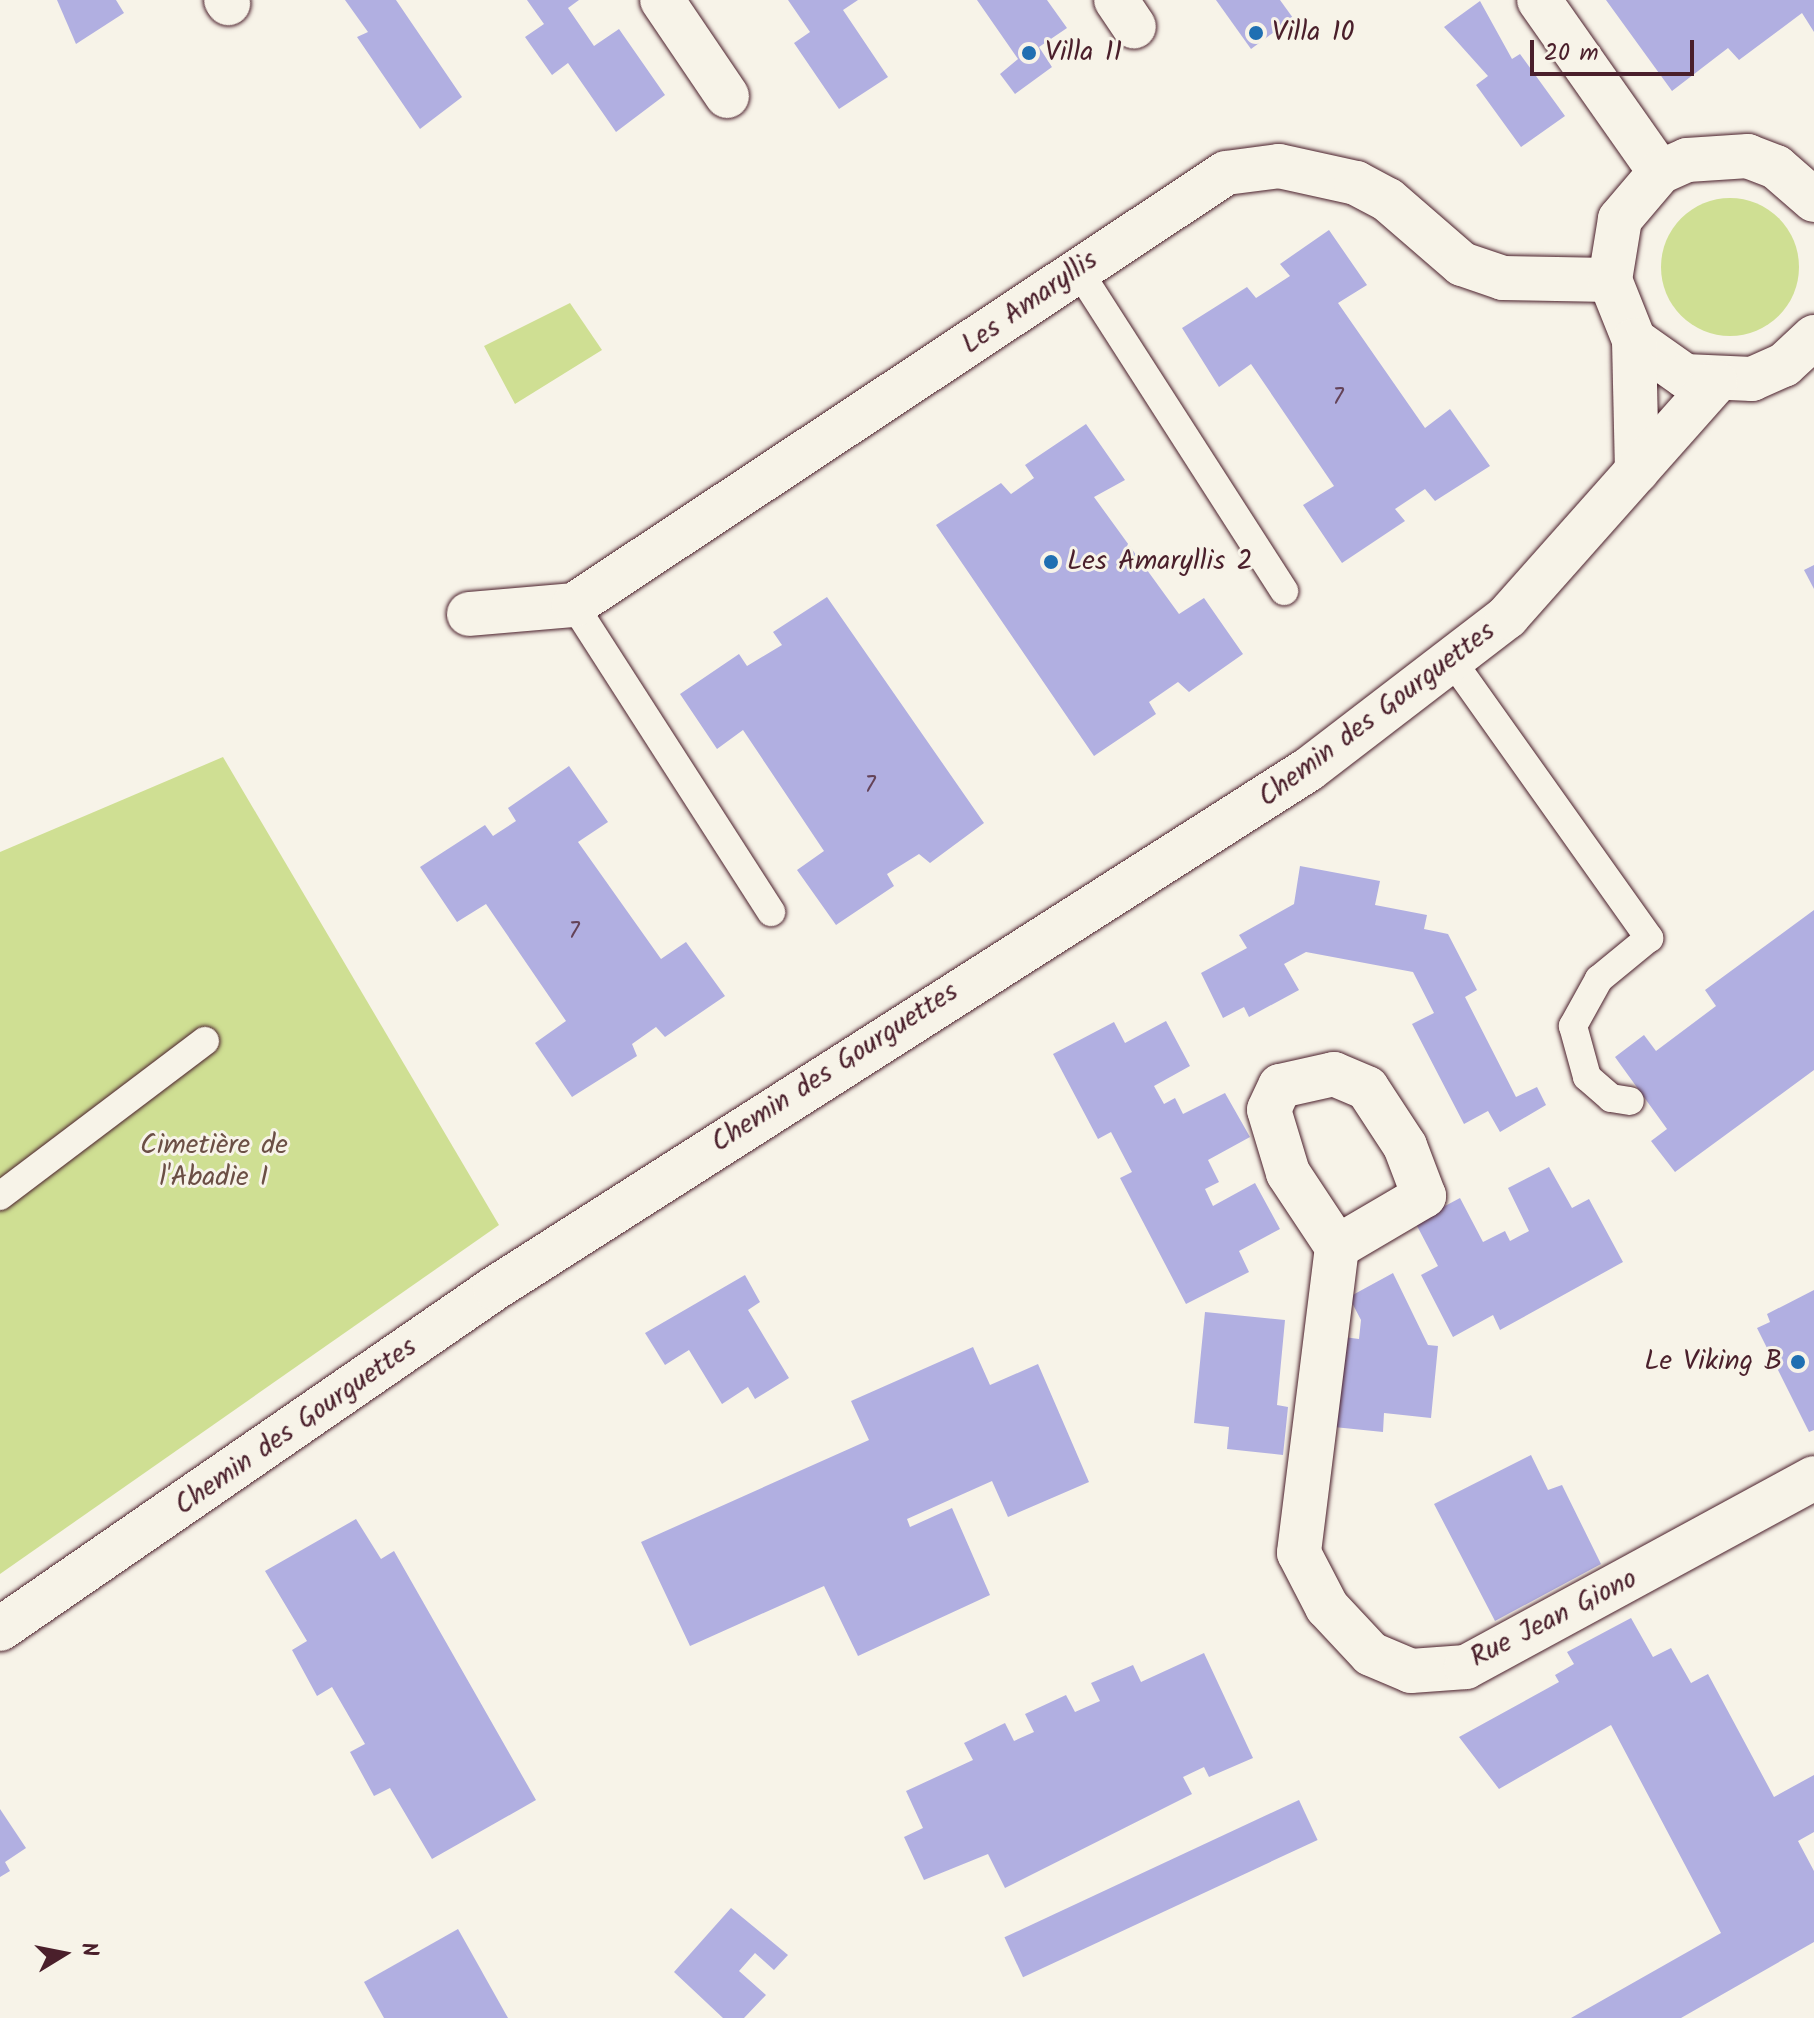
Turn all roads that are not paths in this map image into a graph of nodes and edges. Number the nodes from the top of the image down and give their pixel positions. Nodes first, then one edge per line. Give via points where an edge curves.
1 (662, 0) edge
2 (1539, 0) edge
3 (727, 96) dead end
4 (1795, 166) edge
5 (1660, 172) junction
6 (1814, 200) edge
7 (1080, 273) junction
8 (1610, 280) junction
9 (1814, 337) edge
10 (1634, 340) junction
11 (1716, 382) junction
12 (1637, 471) junction
13 (1284, 591) dead end
14 (574, 605) junction
15 (469, 614) dead end
16 (1453, 662) junction
17 (771, 912) dead end
18 (205, 1041) dead end
19 (1630, 1101) dead end
20 (0, 1196) edge
21 (1337, 1247) dead end
22 (1814, 1478) edge
23 (0, 1629) edge

1 - 3 main road
2 - 5 main road
4 - 5 main road via 1718,154
4 - 6 main road
5 - 8 main road via 1620,219
7 - 8 main road, Les Amaryllis via 1226,173 1279,166 1356,183 1388,200 1462,264 1489,273
7 - 13 lane
7 - 14 main road, Les Amaryllis
8 - 10 main road
9 - 11 main road via 1784,365 1752,379
10 - 11 main road via 1685,376
10 - 12 main road
11 - 12 main road, Chemin des Gourguettes
12 - 16 main road, Chemin des Gourguettes via 1576,547
14 - 15 main road, Les Amaryllis
14 - 17 lane
16 - 19 lane via 1649,938 1599,979 1573,1026 1587,1077 1611,1098
16 - 23 main road, Chemin des Gourguettes via 1189,852 899,1026 508,1280
18 - 20 lane
21 - 22 main road, Rue Jean Giono via 1299,1553 1327,1607 1371,1654 1411,1671 1466,1667

